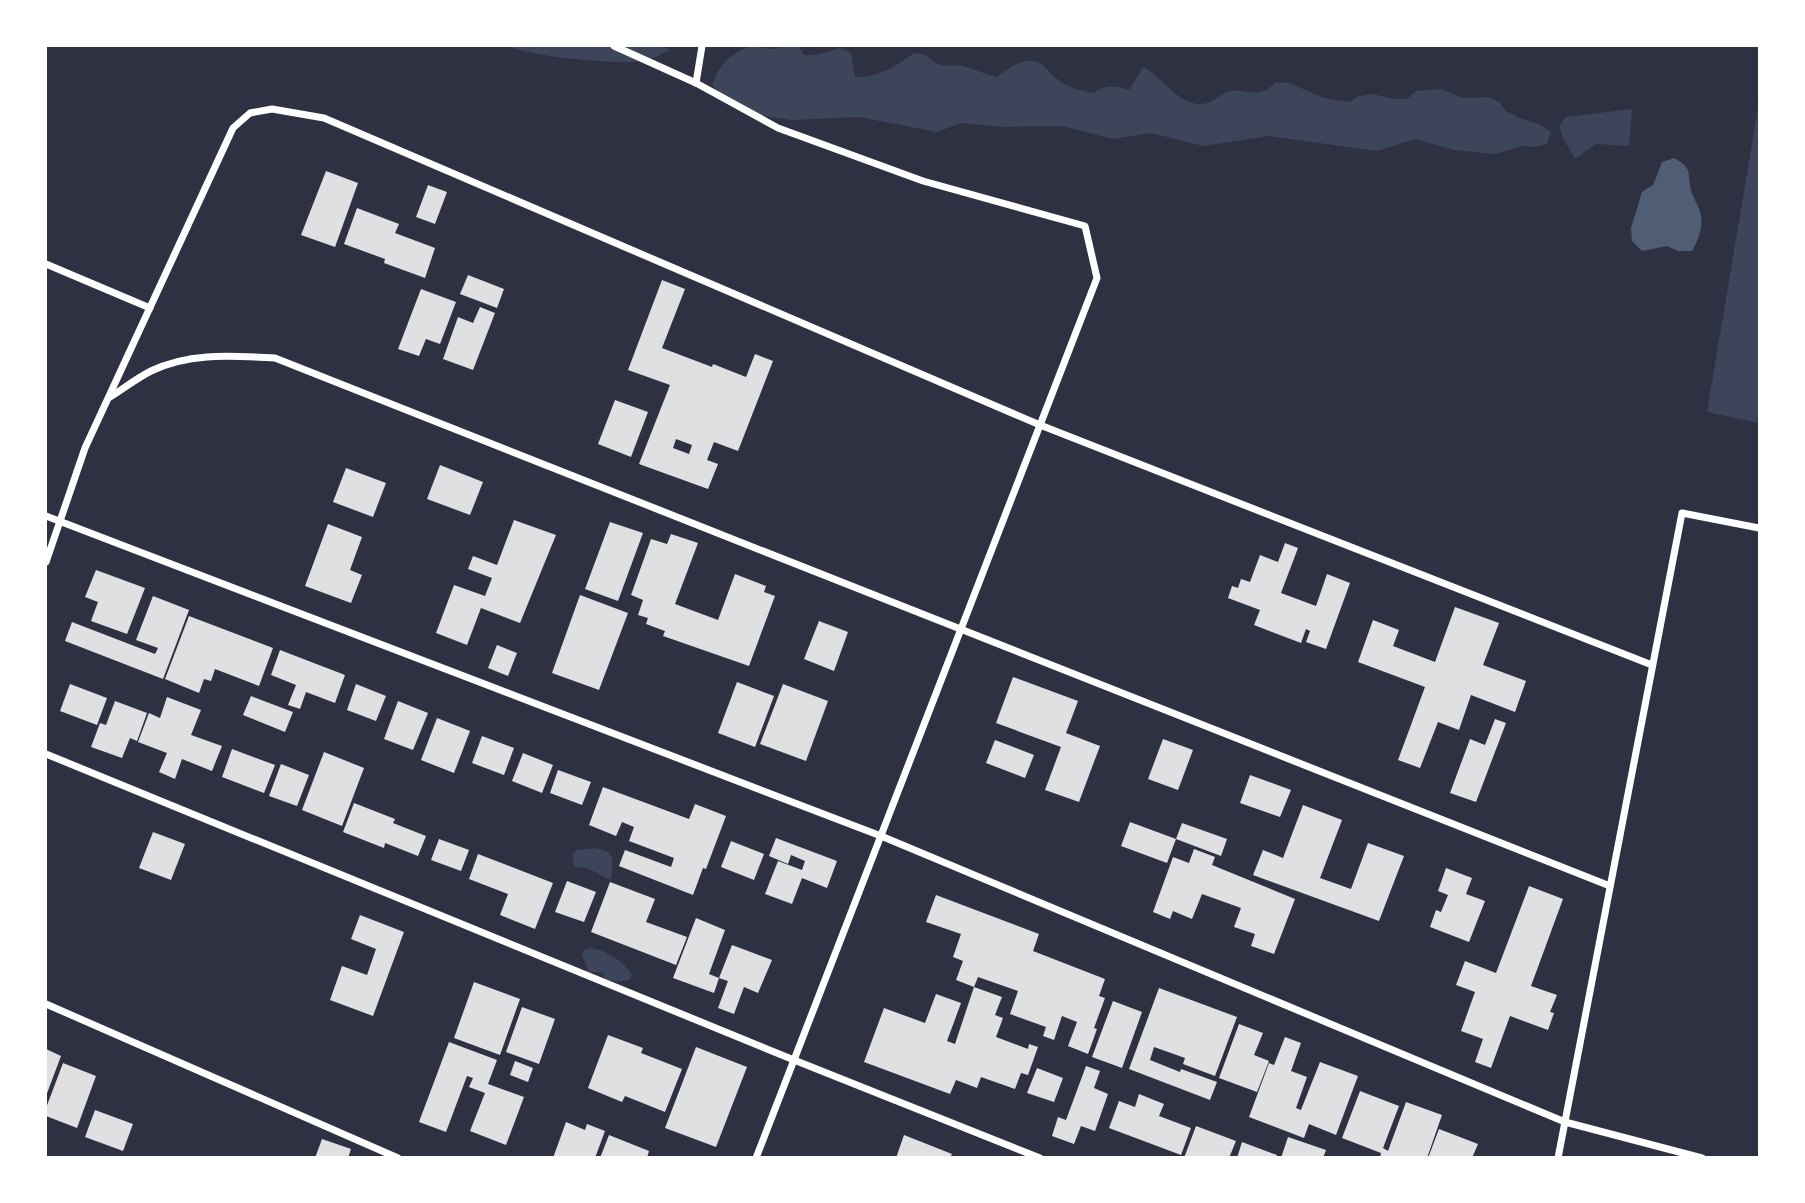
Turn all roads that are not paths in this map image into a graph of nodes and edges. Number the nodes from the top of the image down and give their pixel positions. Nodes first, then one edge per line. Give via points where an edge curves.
1 (614, 46) edge
2 (702, 46) edge
3 (696, 83) junction
4 (46, 264) edge
5 (150, 308) junction
6 (109, 397) junction
7 (1040, 425) junction
8 (46, 516) edge
9 (59, 521) junction
10 (1759, 528) edge
11 (46, 562) edge
12 (961, 629) junction
13 (1652, 665) junction
14 (46, 754) edge
15 (880, 836) junction
16 (1610, 886) junction
17 (46, 1004) edge
18 (794, 1059) junction
19 (1565, 1122) junction
20 (398, 1157) edge
21 (756, 1157) edge
22 (1040, 1157) edge
23 (1558, 1157) edge
24 (1702, 1157) edge

1 - 3 street
2 - 3 street
3 - 7 street via 778,128 923,181 1085,226 1097,278
4 - 5 street
5 - 6 street
5 - 7 street via 233,128 250,113 272,109 324,118
6 - 9 street
6 - 12 street via 152,371 188,359 275,358
7 - 12 street
7 - 13 street
8 - 9 street
9 - 11 street
9 - 15 street
10 - 13 street via 1682,513
12 - 15 street
12 - 16 street
13 - 16 street
14 - 18 street
15 - 18 street
15 - 19 street
16 - 19 street
17 - 20 street
18 - 21 street
18 - 22 street
19 - 23 street
19 - 24 street

